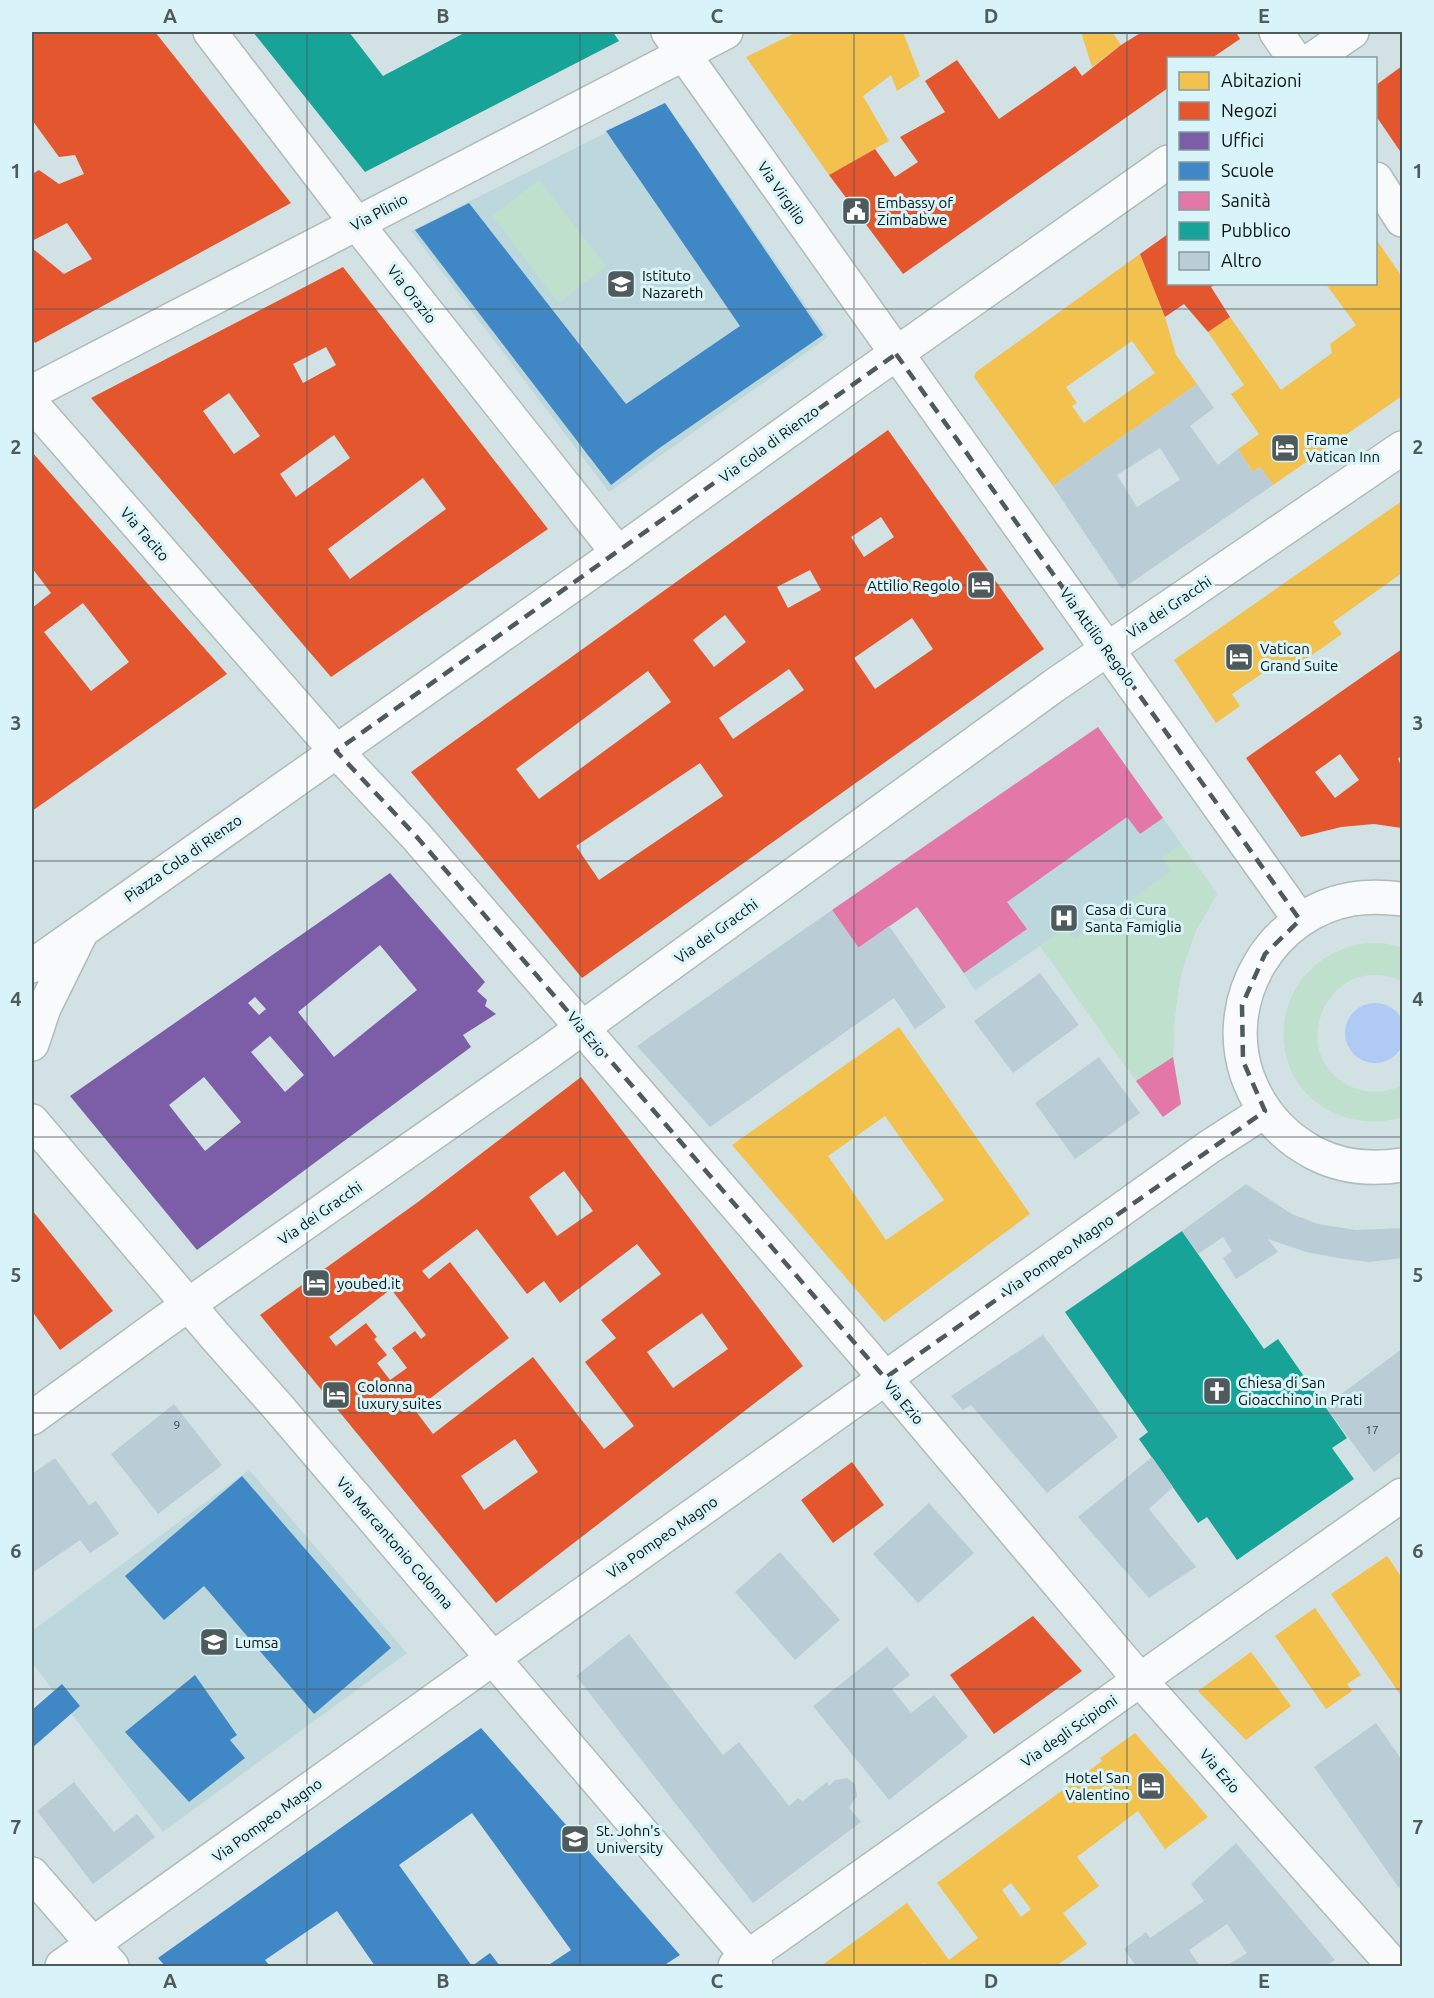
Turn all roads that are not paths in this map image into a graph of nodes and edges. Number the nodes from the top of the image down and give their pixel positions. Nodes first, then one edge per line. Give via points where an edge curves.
1 (210, 32) edge
2 (726, 32) edge
3 (1276, 32) edge
4 (1352, 32) edge
5 (676, 42) edge
6 (1293, 57) edge
7 (1315, 57) edge
8 (1167, 163) edge
9 (1377, 181) edge
10 (1402, 220) edge
11 (357, 224) junction
12 (896, 354) junction
13 (32, 392) edge
14 (32, 404) edge
15 (1402, 448) edge
16 (618, 553) junction
17 (1106, 650) junction
18 (370, 727) joint
19 (336, 751) junction
20 (1402, 899) edge
21 (1300, 920) junction
22 (83, 929) junction
23 (32, 937) edge
24 (32, 966) edge
25 (582, 1028) junction
26 (32, 1044) edge
27 (1265, 1111) junction
28 (32, 1122) edge
29 (1402, 1165) edge
30 (189, 1305) junction
31 (885, 1378) junction
32 (32, 1418) edge
33 (1402, 1495) edge
34 (493, 1658) junction
35 (1140, 1680) junction
36 (32, 1874) edge
37 (102, 1956) edge
38 (1391, 1961) edge
39 (746, 1964) edge
40 (62, 1966) edge

1 - 11 street, Via Orazio
2 - 5 street, Via Plinio
3 - 6 street
4 - 7 street
5 - 11 street, Via Plinio
5 - 12 street, Via Virgilio
8 - 12 street, Via Cola di Rienzo
9 - 10 street
11 - 13 street, Via Plinio
11 - 16 street, Via Orazio
12 - 16 street, Via Cola di Rienzo
12 - 17 street, Via Attilio Regolo
14 - 19 street, Via Tacito
15 - 17 street, Via dei Gracchi
16 - 18 street, Via Cola di Rienzo
17 - 21 street, Via Attilio Regolo
17 - 25 street, Via dei Gracchi
18 - 19 street, Piazza Cola di Rienzo
19 - 22 street, Piazza Cola di Rienzo
19 - 25 street, Via Ezio via 416,836
20 - 21 street via 1352,899
21 - 27 street via 1265,954 1242,1005 1243,1061 1252,1089
22 - 23 street
22 - 24 street, Piazza Cola di Rienzo
22 - 26 street via 44,1008
25 - 30 street, Via dei Gracchi
25 - 31 street, Via Ezio
27 - 29 street via 1297,1143 1335,1161 1367,1167
27 - 31 street, Via Pompeo Magno
28 - 30 street, Via Marcantonio Colonna
30 - 32 street, Via dei Gracchi
30 - 34 street, Via Marcantonio Colonna
31 - 34 street, Via Pompeo Magno
31 - 35 street, Via Ezio
33 - 35 street, Via degli Scipioni
34 - 37 street, Via Pompeo Magno
34 - 39 street, Via Marcantonio Colonna
35 - 38 street, Via Ezio
35 - 39 street, Via degli Scipioni
36 - 37 street
37 - 40 street, Via Pompeo Magno

